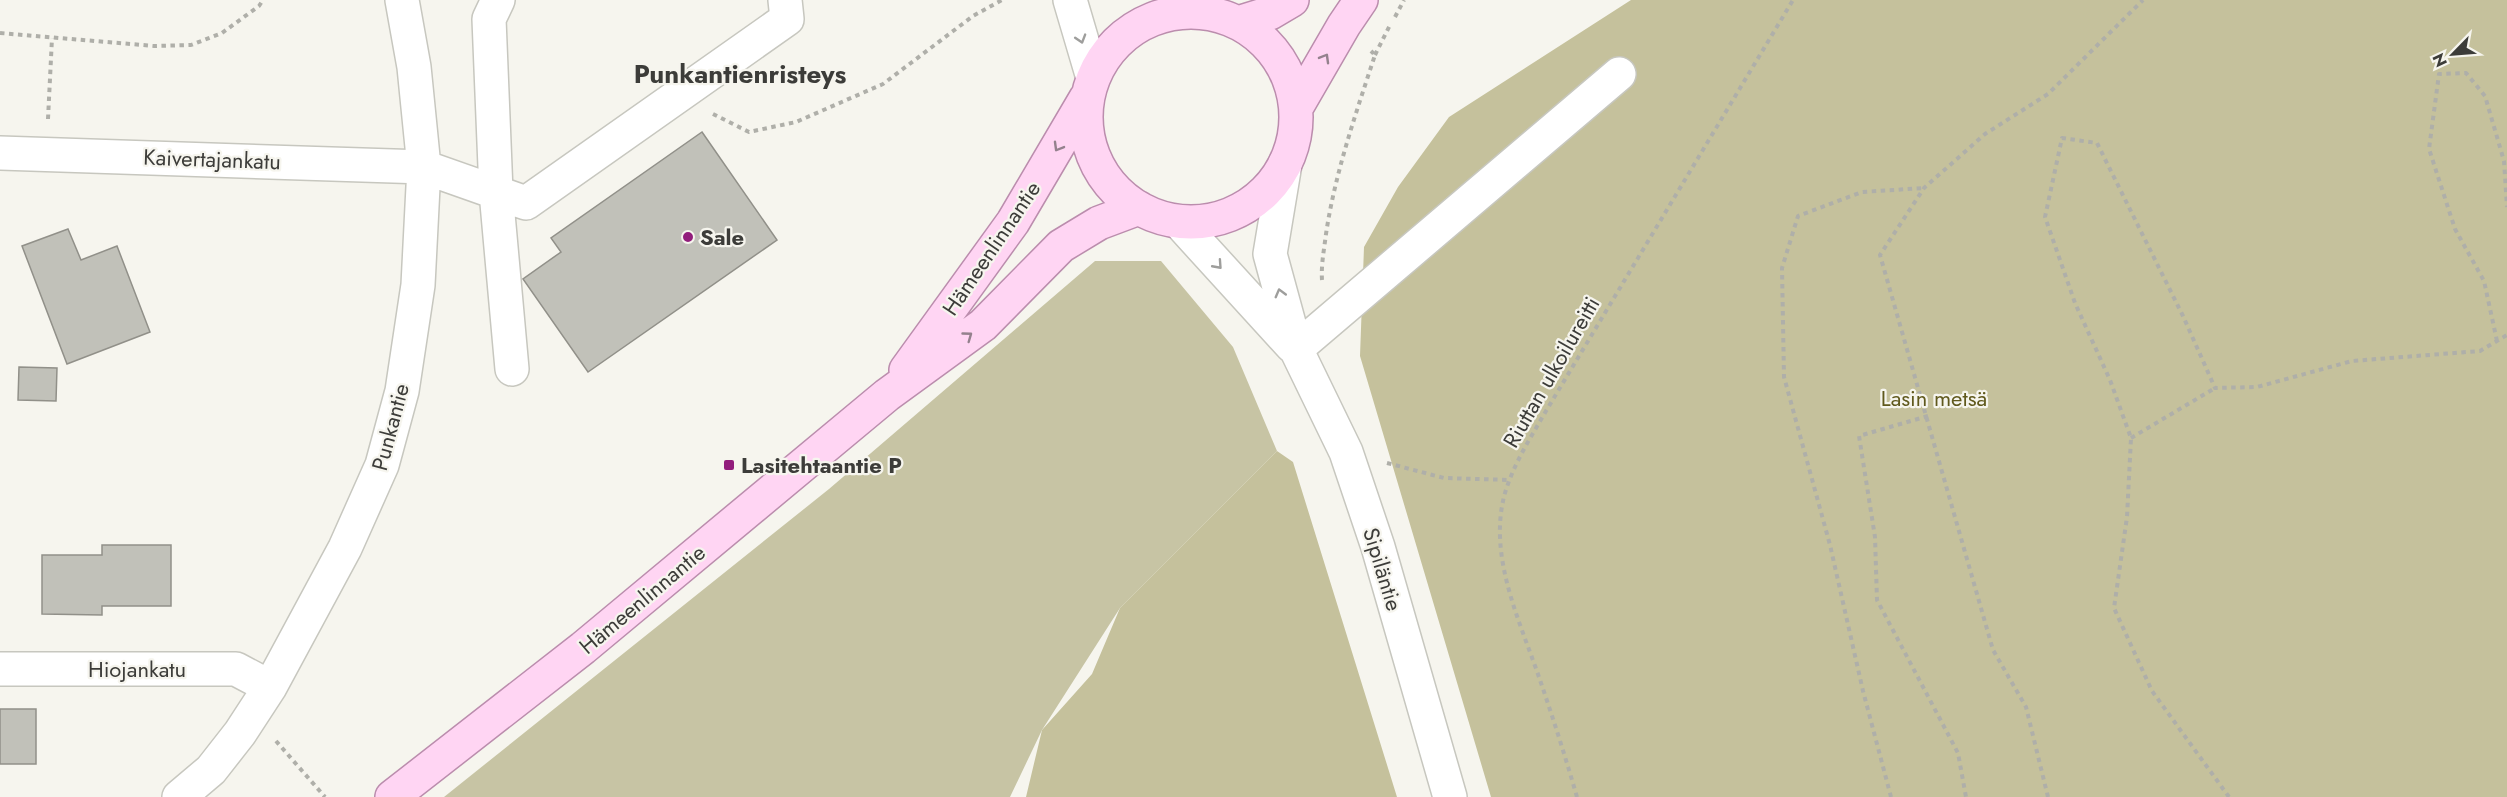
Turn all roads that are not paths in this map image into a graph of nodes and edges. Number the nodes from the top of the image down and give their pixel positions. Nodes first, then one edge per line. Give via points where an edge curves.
1 (402, 0) edge
2 (498, 0) edge
3 (785, 0) edge
4 (1070, 0) edge
5 (1292, 0) edge
6 (1186, 6) edge
7 (1353, 12) edge
8 (1238, 23) junction
9 (1620, 74) dead end
10 (1090, 87) junction
11 (1296, 108) junction
12 (0, 153) edge
13 (1285, 164) junction
14 (424, 166) junction
15 (496, 192) junction
16 (1139, 208) junction
17 (1179, 222) junction
18 (1296, 349) junction
19 (512, 369) dead end
20 (887, 396) junction
21 (0, 669) edge
22 (270, 687) junction
23 (179, 797) edge
24 (392, 797) edge
25 (1450, 797) edge

1 - 14 street, Punkantie via 414,67
2 - 15 street via 489,19
3 - 15 street, Kaivertajankatu via 787,19 526,202
4 -> 10 street
5 - 8 main road via 1270,13
6 - 8 main road
6 - 10 main road via 1132,30 1106,54
11 -> 7 main road
8 - 11 main road via 1260,37 1282,65
9 - 18 street
10 - 16 main road via 1086,114 1092,153 1102,175
10 -> 20 main road, Hämeenlinnantie via 1013,222
11 - 13 main road via 1295,135
12 - 14 street, Kaivertajankatu
13 - 17 main road via 1266,190 1245,208 1201,222
18 -> 13 street, Sipiläntie via 1270,254
14 - 15 street, Kaivertajankatu
14 - 22 street, Punkantie via 418,285 402,391 382,465 345,548
15 - 19 street
16 - 17 main road
20 -> 16 main road, Hämeenlinnantie via 983,325 1061,246 1100,223
17 -> 18 street, Sipiläntie
18 - 25 street, Sipiläntie via 1346,452 1378,547
20 - 24 main road, Hämeenlinnantie via 583,648
21 - 22 street, Hiojankatu via 236,669
22 - 23 street, Punkantie via 211,770

